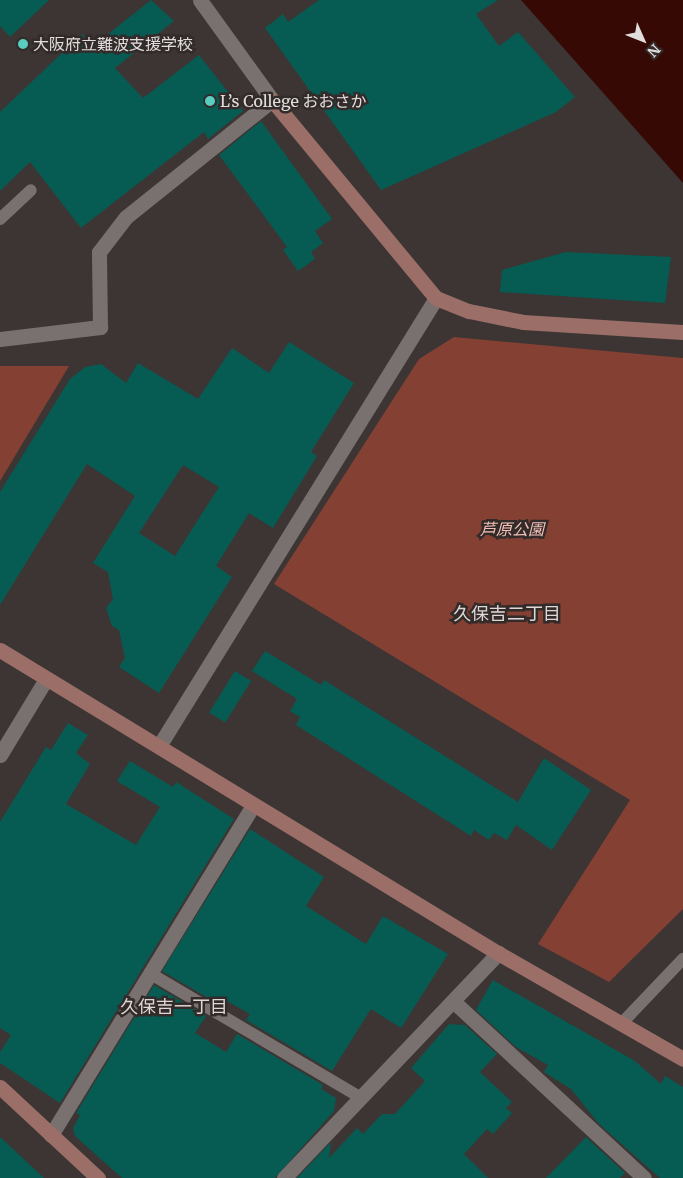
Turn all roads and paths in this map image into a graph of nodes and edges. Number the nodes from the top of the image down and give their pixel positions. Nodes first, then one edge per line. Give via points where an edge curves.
1 (200, 0) edge
2 (272, 100) junction
3 (31, 190) dead end
4 (0, 219) edge
5 (436, 298) junction
6 (683, 332) edge
7 (0, 339) edge
8 (0, 650) edge
9 (46, 679) junction
10 (159, 746) junction
11 (0, 755) edge
12 (254, 806) junction
13 (498, 953) junction
14 (683, 959) edge
15 (151, 974) junction
16 (453, 1001) junction
17 (621, 1024) junction
18 (683, 1059) edge
19 (0, 1087) edge
20 (360, 1097) junction
21 (51, 1135) junction
22 (98, 1178) edge
23 (284, 1178) edge
24 (644, 1178) edge

1 - 2 street
2 - 5 street
2 - 7 street via 126,217 98,252 100,327
3 - 4 lane
5 - 6 street via 469,312 523,322
5 - 10 street
8 - 9 street
9 - 10 street
9 - 11 street
10 - 12 street
12 - 13 street
12 - 15 street
13 - 16 street
13 - 17 street
14 - 17 lane
15 - 20 lane
15 - 21 street
16 - 20 street
16 - 24 street
17 - 18 street
19 - 21 street
20 - 23 street
21 - 22 street

